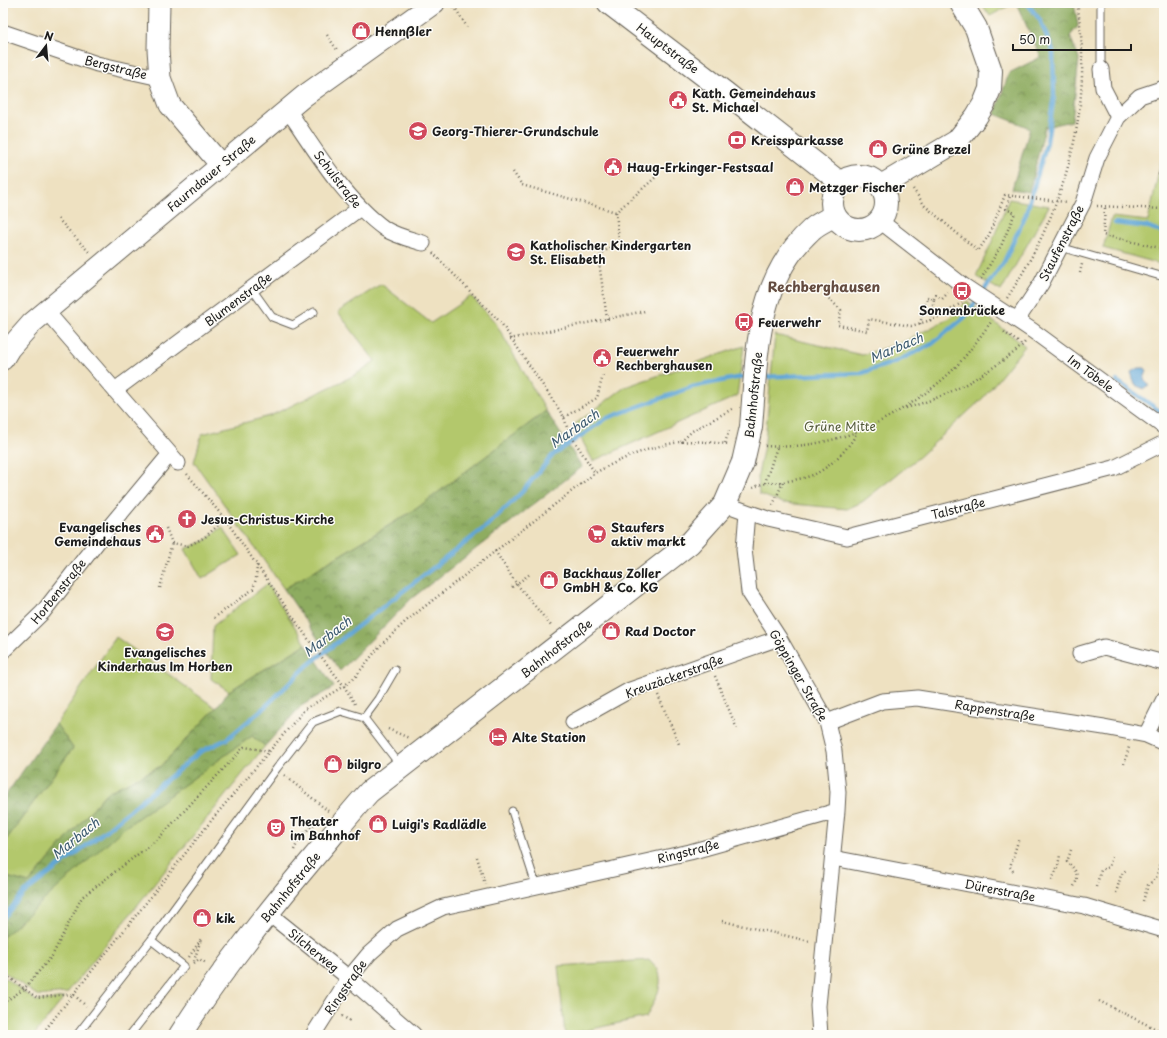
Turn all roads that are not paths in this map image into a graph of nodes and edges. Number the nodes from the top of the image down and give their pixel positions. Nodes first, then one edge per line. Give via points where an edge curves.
1 (159, 3) edge
2 (434, 3) edge
3 (608, 3) edge
4 (961, 3) edge
5 (1101, 3) edge
6 (3, 32) edge
7 (1101, 69) joint
8 (160, 78) junction
9 (1164, 88) edge
10 (288, 110) junction
11 (1118, 117) junction
12 (221, 164) junction
13 (841, 183) junction
14 (881, 186) junction
15 (360, 208) junction
16 (835, 215) junction
17 (880, 222) junction
18 (423, 243) road end
19 (1060, 247) junction
20 (1164, 277) edge
21 (252, 289) junction
22 (46, 311) junction
23 (314, 312) dead end
24 (1013, 317) junction
25 (3, 360) edge
26 (115, 390) junction
27 (1164, 427) edge
28 (1164, 443) edge
29 (725, 504) junction
30 (747, 512) junction
31 (779, 638) junction
32 (3, 651) edge
33 (1080, 654) dead end
34 (1164, 663) edge
35 (394, 670) dead end
36 (1164, 699) edge
37 (364, 718) junction
38 (573, 722) dead end
39 (827, 722) junction
40 (1146, 735) junction
41 (1164, 743) edge
42 (402, 767) junction
43 (512, 811) dead end
44 (838, 812) junction
45 (833, 858) junction
46 (536, 885) junction
47 (268, 912) junction
48 (1164, 930) edge
49 (151, 940) junction
50 (349, 978) junction
51 (77, 1035) edge
52 (130, 1035) edge
53 (180, 1035) edge
54 (313, 1035) edge
55 (414, 1035) edge
56 (820, 1035) edge

1 - 8 street
2 - 10 street, Faurndauer Straße via 318,85
3 - 13 street, Hauptstraße
4 - 14 main road via 976,28 987,57 991,71 990,89 976,117 957,141
5 - 7 lane
6 - 8 street, Bergstraße via 97,64
7 - 11 street via 1103,88
8 - 12 street via 170,105
9 - 11 street, Staufenstraße via 1140,96
10 - 12 street, Faurndauer Straße
10 - 15 street, Schulstraße
11 - 19 street, Staufenstraße via 1097,158 1083,203
12 - 22 street, Faurndauer Straße
13 - 14 main road via 850,177 861,176 872,179
13 - 16 main road via 832,198
14 - 17 main road via 886,194 887,204
15 - 18 street, Schulstraße via 386,229 401,237
15 - 21 street, Blumenstraße
16 - 17 main road via 840,223 856,230 865,230
16 - 29 main road, Bahnhofstraße, bridge via 812,229 794,249 768,296 758,348 754,420 737,453
17 - 24 street, bridge via 964,290
19 - 20 lane
19 - 24 street, Staufenstraße via 1041,284
21 - 23 lane via 272,317 293,325
21 - 26 street, Blumenstraße
22 - 25 street, Faurndauer Straße via 9,349
22 - 26 street
24 - 27 street, Im Töbele
26 - 32 street, Horbenstraße via 174,459 106,531 43,612
28 - 30 street, Talstraße via 1114,468 847,536
29 - 30 street
29 - 42 main road, Bahnhofstraße via 690,543
30 - 31 street, Göppinger Straße via 744,549 749,592
31 - 38 street, Kreuzäckerstraße via 630,690
31 - 39 street, Göppinger Straße
33 - 34 street via 1104,647
35 - 37 lane
36 - 40 street
37 - 42 lane
37 - 49 lane via 341,711 313,722
39 - 40 street, Rappenstraße via 882,701 917,698
39 - 44 street, Göppinger Straße via 834,751
40 - 41 street, Rappenstraße
42 - 47 main road, Bahnhofstraße via 370,792 343,820
43 - 46 lane
44 - 45 street, Göppinger Straße
44 - 46 street, Ringstraße via 690,852
45 - 48 street, Dürerstraße via 1084,906
45 - 56 street, Göppinger Straße via 818,1006
46 - 50 street, Ringstraße via 443,906 397,930 369,954
47 - 50 street, Silcherweg
47 - 53 main road, Bahnhofstraße via 206,994
49 - 51 lane
49 - 52 lane via 184,966
50 - 54 street, Ringstraße
50 - 55 street, Silcherweg

